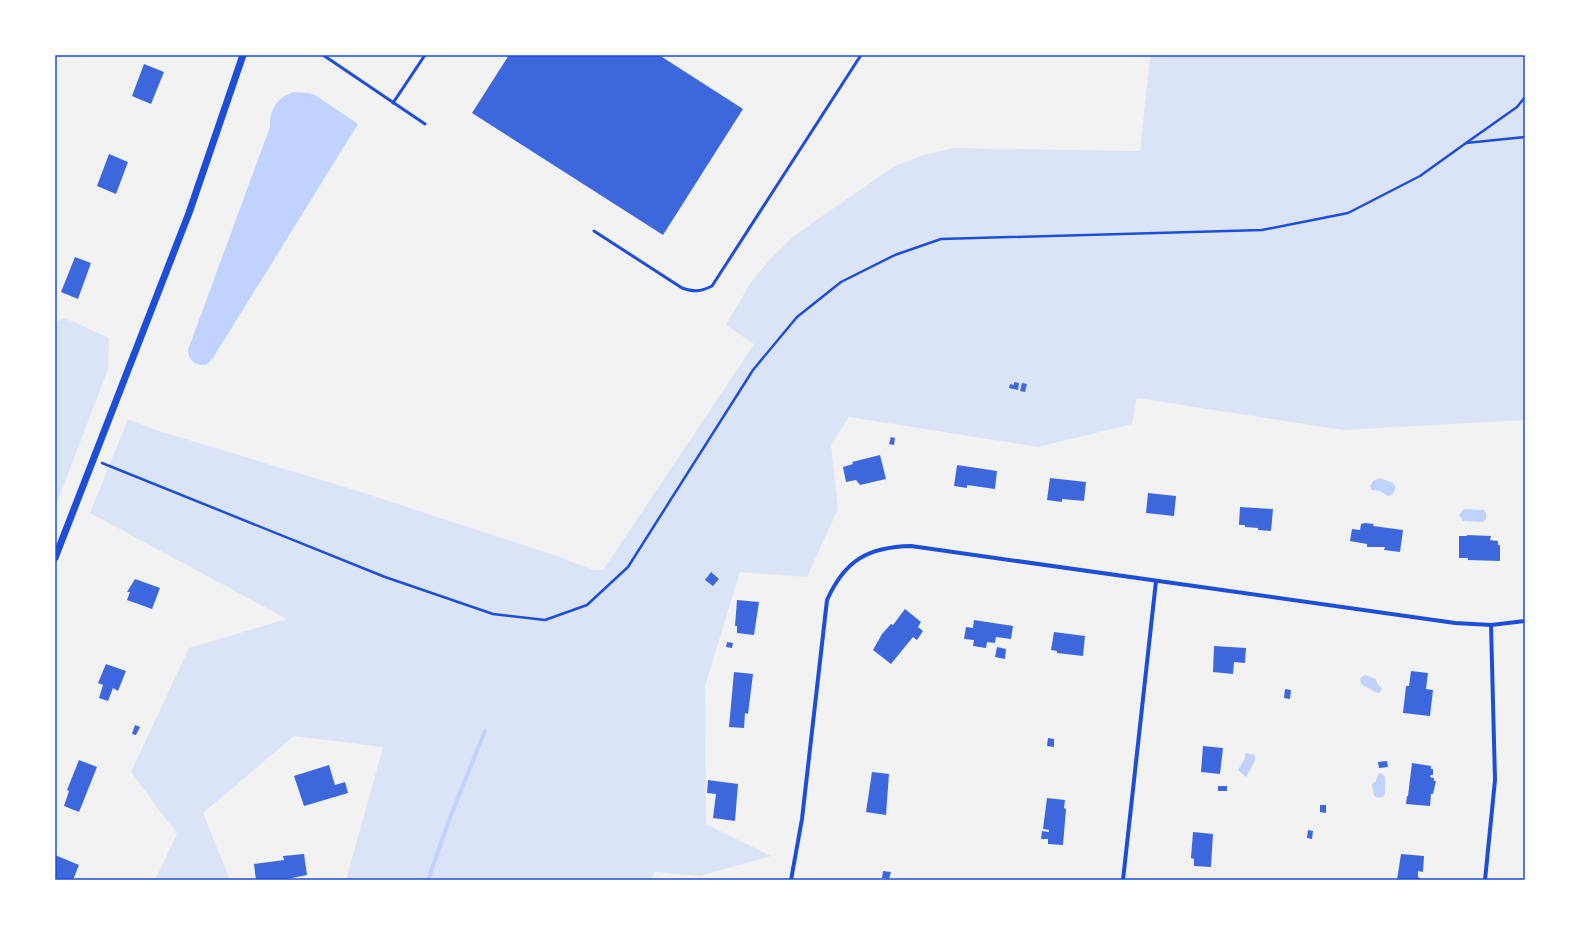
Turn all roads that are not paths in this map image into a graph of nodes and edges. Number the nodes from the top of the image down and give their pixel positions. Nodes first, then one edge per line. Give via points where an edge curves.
1 (243, 55) edge
2 (323, 55) edge
3 (425, 55) edge
4 (861, 55) edge
5 (394, 103) junction
6 (425, 124) dead end
7 (594, 231) dead end
8 (55, 558) edge
9 (1156, 581) junction
10 (1525, 621) edge
11 (1491, 625) junction
12 (791, 880) edge
13 (1123, 880) edge
14 (1485, 880) edge

1 - 8 street via 189,213
2 - 5 lane
3 - 5 lane
4 - 7 lane via 712,286 694,292 682,288
5 - 6 lane
9 - 11 street via 1455,623
9 - 12 street via 912,546 891,546 874,550 845,569 827,600 802,819
9 - 13 street
10 - 11 street
11 - 14 street via 1495,780

